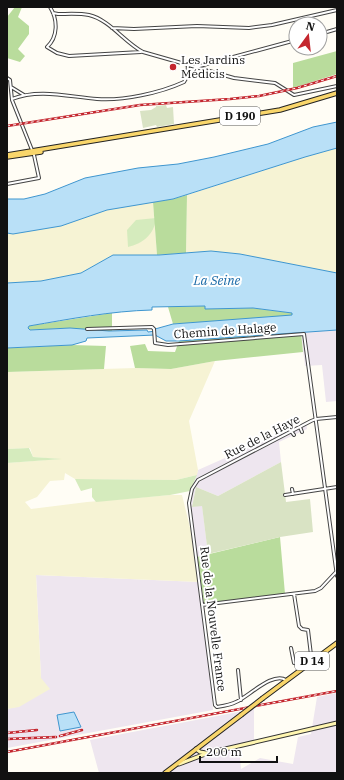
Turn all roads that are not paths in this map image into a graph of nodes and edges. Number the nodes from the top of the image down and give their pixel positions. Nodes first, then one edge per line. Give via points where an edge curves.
1 (50, 7) edge
2 (337, 10) edge
3 (53, 13) junction
4 (113, 28) junction
5 (288, 42) edge
6 (142, 52) junction
7 (188, 65) junction
8 (194, 67) junction
9 (7, 78) edge
10 (337, 86) edge
11 (11, 87) junction
12 (337, 92) edge
13 (24, 95) junction
14 (12, 99) junction
15 (32, 152) junction
16 (7, 156) edge
17 (7, 184) edge
18 (87, 330) dead end
19 (337, 417) edge
20 (316, 419) junction
21 (300, 427) junction
22 (291, 431) junction
23 (302, 432) dead end
24 (294, 435) dead end
25 (198, 480) joint
26 (337, 487) edge
27 (292, 489) dead end
28 (325, 489) junction
29 (293, 494) junction
30 (285, 495) dead end
31 (337, 572) edge
32 (337, 576) edge
33 (294, 594) junction
34 (202, 605) junction
35 (337, 643) edge
36 (291, 648) dead end
37 (238, 670) dead end
38 (287, 680) junction
39 (241, 700) junction
40 (337, 723) edge
41 (202, 744) junction
42 (194, 750) junction
43 (208, 753) junction
44 (199, 756) junction
45 (177, 765) junction
46 (165, 773) edge

1 - 3 street
2 - 4 street via 258,27
3 - 4 street via 89,15
3 - 6 street via 56,32 53,42 48,47 57,53 70,56
4 - 6 street
5 - 8 street
6 - 7 street
7 - 8 street
7 - 13 street via 184,82 136,97 98,99 49,94
8 - 10 street via 234,78 275,84 296,95
9 - 11 street
11 - 13 street
11 - 14 street
12 - 15 main road, D 190 via 280,110
13 - 14 street
14 - 15 street
15 - 16 main road, D 190
15 - 17 street via 39,178
18 - 20 street, Chemin de Halage via 152,327 155,343 168,344 304,334
19 - 20 street, Rue de la Haye
20 - 21 street, Rue de la Haye
20 - 28 street
21 - 22 street, Rue de la Haye
21 - 23 street
22 - 24 street
22 - 25 street, Rue de la Haye
25 - 34 street, Rue de la Nouvelle France via 192,489 189,503
26 - 28 street
27 - 29 street
28 - 29 street
28 - 31 street
29 - 30 street
31 - 32 street
31 - 33 street via 321,588
33 - 34 street
33 - 36 street via 299,626 308,630 312,655 300,664 294,663
34 - 39 street, Rue de la Nouvelle France via 215,705 217,707
35 - 38 main road, D 14
37 - 39 street
38 - 39 street, Rue de la Nouvelle France via 282,678 270,681
38 - 41 main road, D 14, bridge
40 - 43 main road
41 - 42 main road, D 14
41 - 43 main road
42 - 43 main road
42 - 44 main road
42 - 45 main road, D 14
43 - 44 main road
44 - 45 main road
45 - 46 main road, D 14

